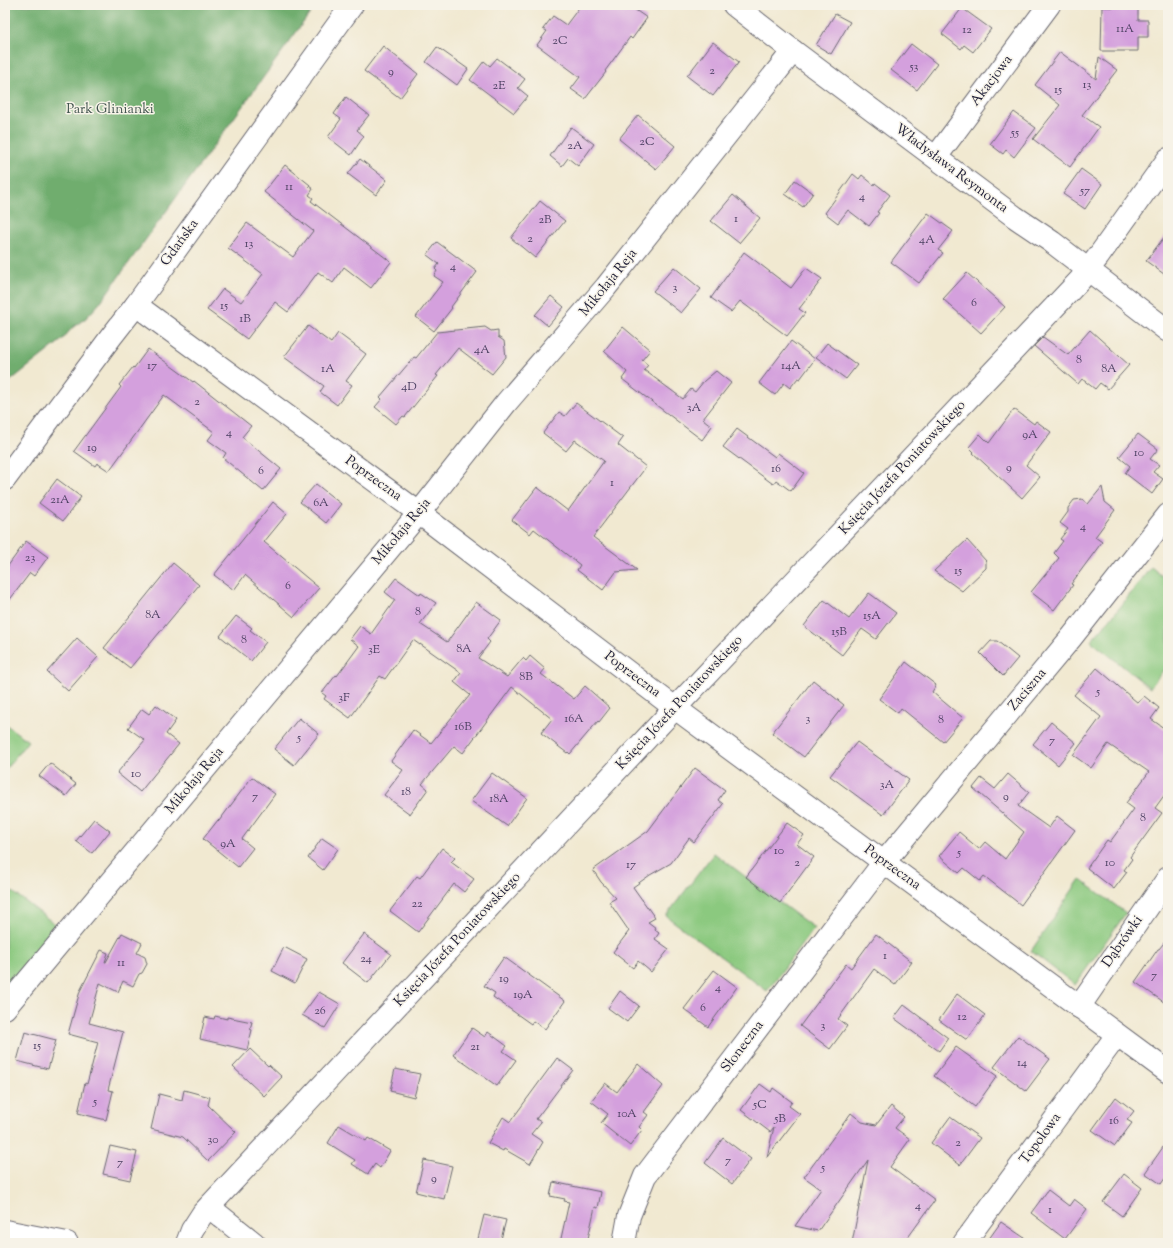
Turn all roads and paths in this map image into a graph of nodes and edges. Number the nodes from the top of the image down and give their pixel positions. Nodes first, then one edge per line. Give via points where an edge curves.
1 (352, 5) edge
2 (734, 5) edge
3 (1049, 5) edge
4 (793, 50) junction
5 (936, 157) junction
6 (1168, 159) edge
7 (1089, 270) junction
8 (136, 305) junction
9 (1168, 331) edge
10 (5, 479) edge
11 (419, 513) junction
12 (1168, 515) edge
13 (675, 708) junction
14 (884, 862) junction
15 (1168, 878) edge
16 (1079, 1007) junction
17 (5, 1008) edge
18 (1117, 1035) junction
19 (1168, 1072) edge
20 (208, 1207) junction
21 (5, 1230) edge
22 (67, 1243) edge
23 (187, 1243) edge
24 (254, 1243) edge
25 (624, 1243) edge
26 (964, 1243) edge

1 - 8 street, Gdańska
2 - 4 street, Władysława Reymonta
3 - 5 street, Akacjowa
4 - 5 street, Władysława Reymonta
4 - 11 street, Mikołaja Reja via 606,287 506,404
5 - 7 street, Władysława Reymonta
6 - 7 street, Księcia Józefa Poniatowskiego
7 - 9 street, Władysława Reymonta
7 - 13 street, Księcia Józefa Poniatowskiego
8 - 10 street, Gdańska
8 - 11 street, Poprzeczna
11 - 13 street, Poprzeczna
11 - 17 street, Mikołaja Reja
12 - 14 street, Zaciszna via 1071,638
13 - 14 street, Poprzeczna
13 - 20 street, Księcia Józefa Poniatowskiego
14 - 16 street, Poprzeczna
14 - 25 street, Słoneczna via 645,1176 629,1216
15 - 16 street, Dąbrówki
16 - 18 street, Poprzeczna
18 - 19 street, Poprzeczna
18 - 26 street, Topolowa
20 - 23 street, Księcia Józefa Poniatowskiego via 192,1230
20 - 24 street
21 - 22 street

